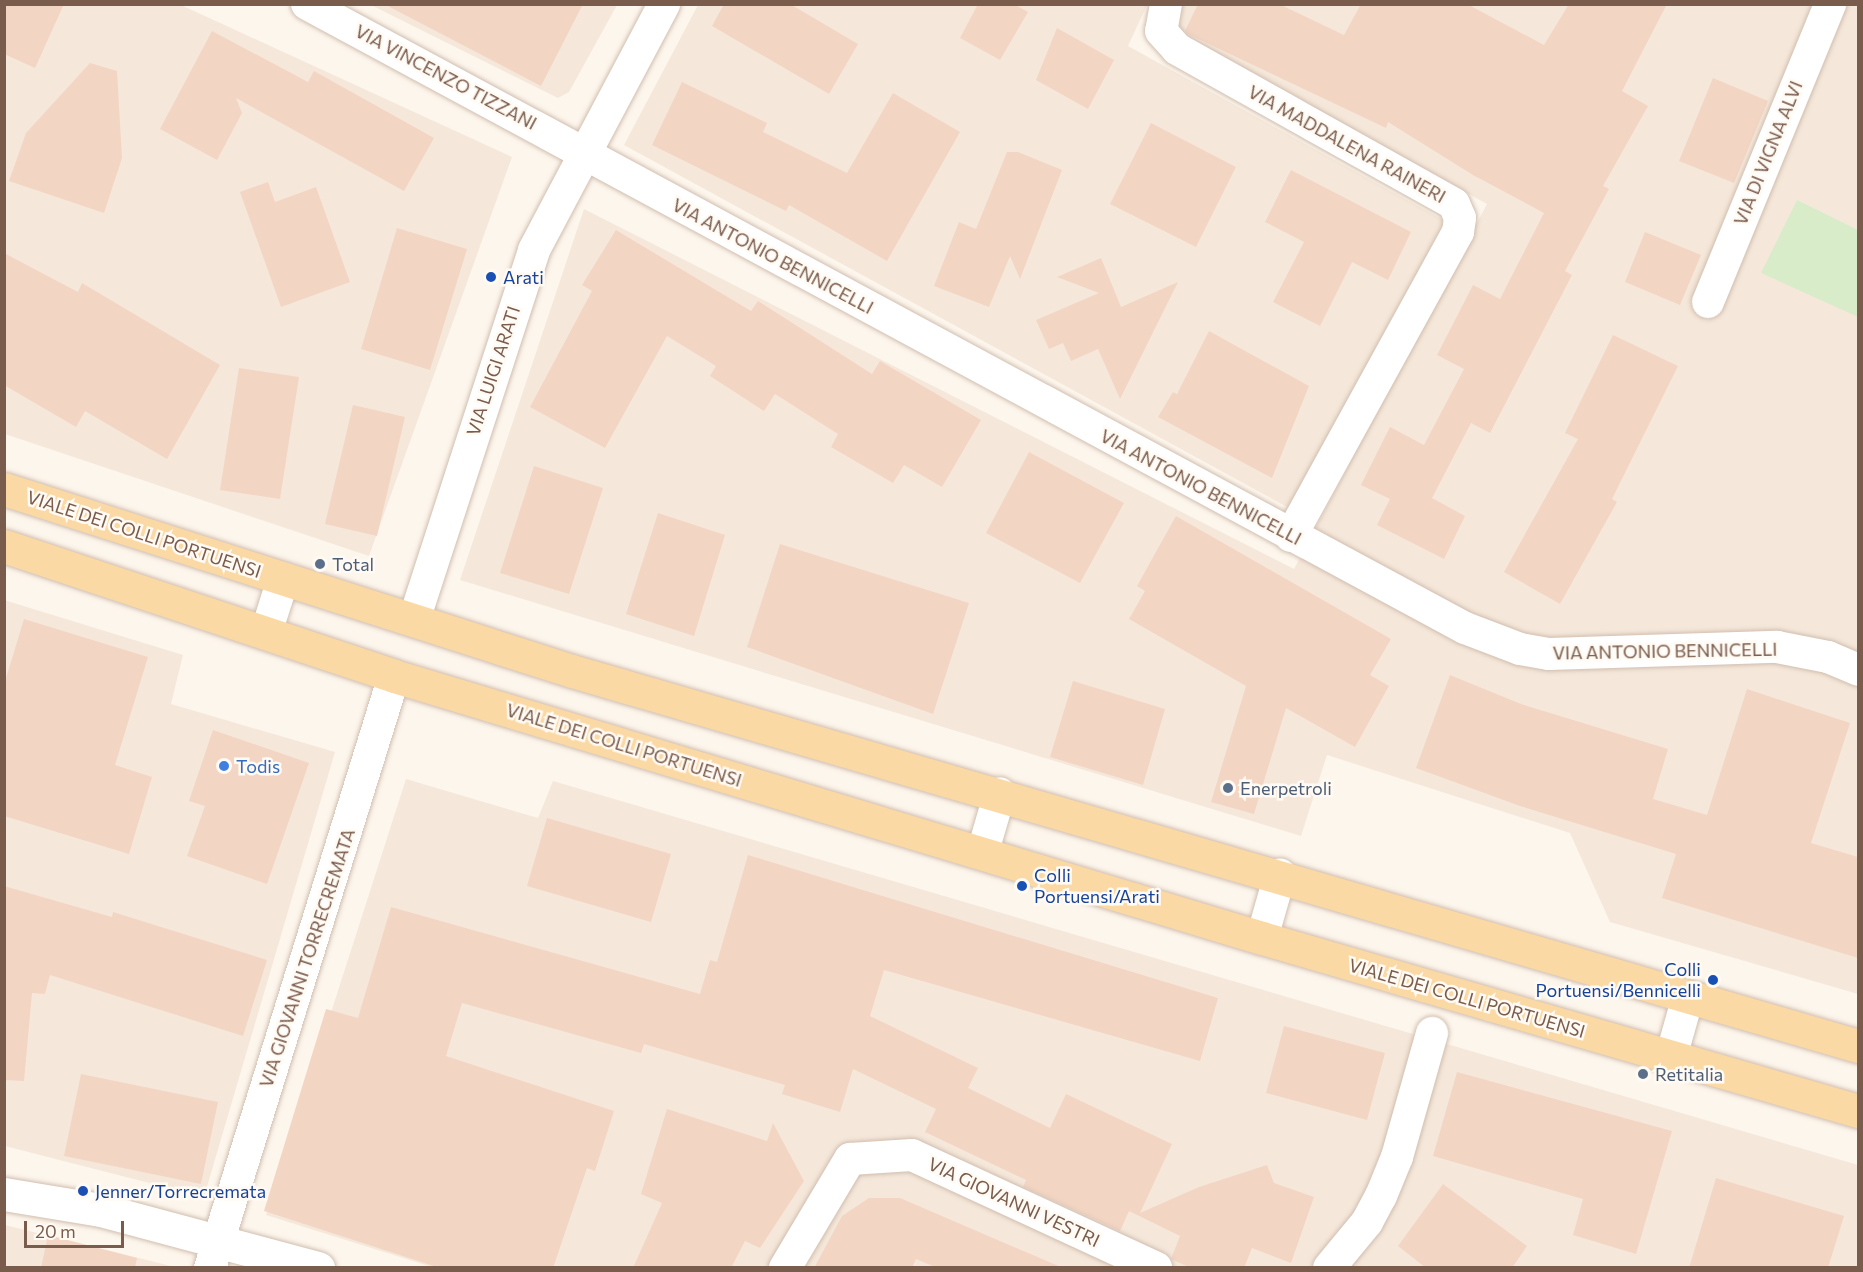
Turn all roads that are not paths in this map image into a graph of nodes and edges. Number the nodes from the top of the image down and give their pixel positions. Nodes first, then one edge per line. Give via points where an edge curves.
1 (307, 4) edge
2 (664, 4) edge
3 (1166, 4) edge
4 (1830, 4) edge
5 (584, 153) junction
6 (1708, 302) dead end
7 (4, 489) edge
8 (1291, 536) junction
9 (4, 546) edge
10 (283, 579) junction
11 (414, 620) junction
12 (266, 633) junction
13 (1858, 670) edge
14 (394, 676) junction
15 (1000, 794) junction
16 (983, 851) junction
17 (1280, 875) junction
18 (1262, 938) junction
19 (1688, 998) junction
20 (1432, 1033) dead end
21 (1858, 1046) edge
22 (1671, 1057) junction
23 (1858, 1111) edge
24 (4, 1194) edge
25 (214, 1254) edge
26 (318, 1268) edge
27 (784, 1268) edge
28 (1156, 1268) edge
29 (1329, 1268) edge

1 - 5 street, VIA VINCENZO TIZZANI
2 - 5 street, VIA LUIGI ARATI
3 - 8 street, VIA MADDALENA RAINERI via 1161,31 1177,49 1454,204 1460,218 1458,232
4 - 6 street, VIA DI VIGNA ALVI
5 - 8 street, VIA ANTONIO BENNICELLI
5 - 11 street, VIA LUIGI ARATI via 547,220 524,278
7 - 10 main road, VIALE DEI COLLI PORTUENSI
8 - 13 street, VIA ANTONIO BENNICELLI via 1465,628 1520,648 1574,655 1777,648 1828,657
9 - 12 main road, VIALE DEI COLLI PORTUENSI
10 - 11 main road, VIALE DEI COLLI PORTUENSI
10 - 12 street, VIALE DEI COLLI PORTUENSI
11 - 15 main road, VIALE DEI COLLI PORTUENSI via 572,671
12 - 14 main road, VIALE DEI COLLI PORTUENSI
14 - 16 main road, VIALE DEI COLLI PORTUENSI
14 - 25 street, VIA GIOVANNI TORRECREMATA
15 - 16 street
15 - 17 main road, VIALE DEI COLLI PORTUENSI
16 - 18 main road, VIALE DEI COLLI PORTUENSI
17 - 18 street
17 - 19 main road, VIALE DEI COLLI PORTUENSI
18 - 22 main road, VIALE DEI COLLI PORTUENSI
19 - 21 main road, VIALE DEI COLLI PORTUENSI
19 - 22 street
20 - 29 street via 1397,1157 1381,1196 1367,1222
22 - 23 main road, VIALE DEI COLLI PORTUENSI
24 - 25 street via 62,1201
25 - 26 street
27 - 28 street, VIA GIOVANNI VESTRI via 850,1159 912,1155

